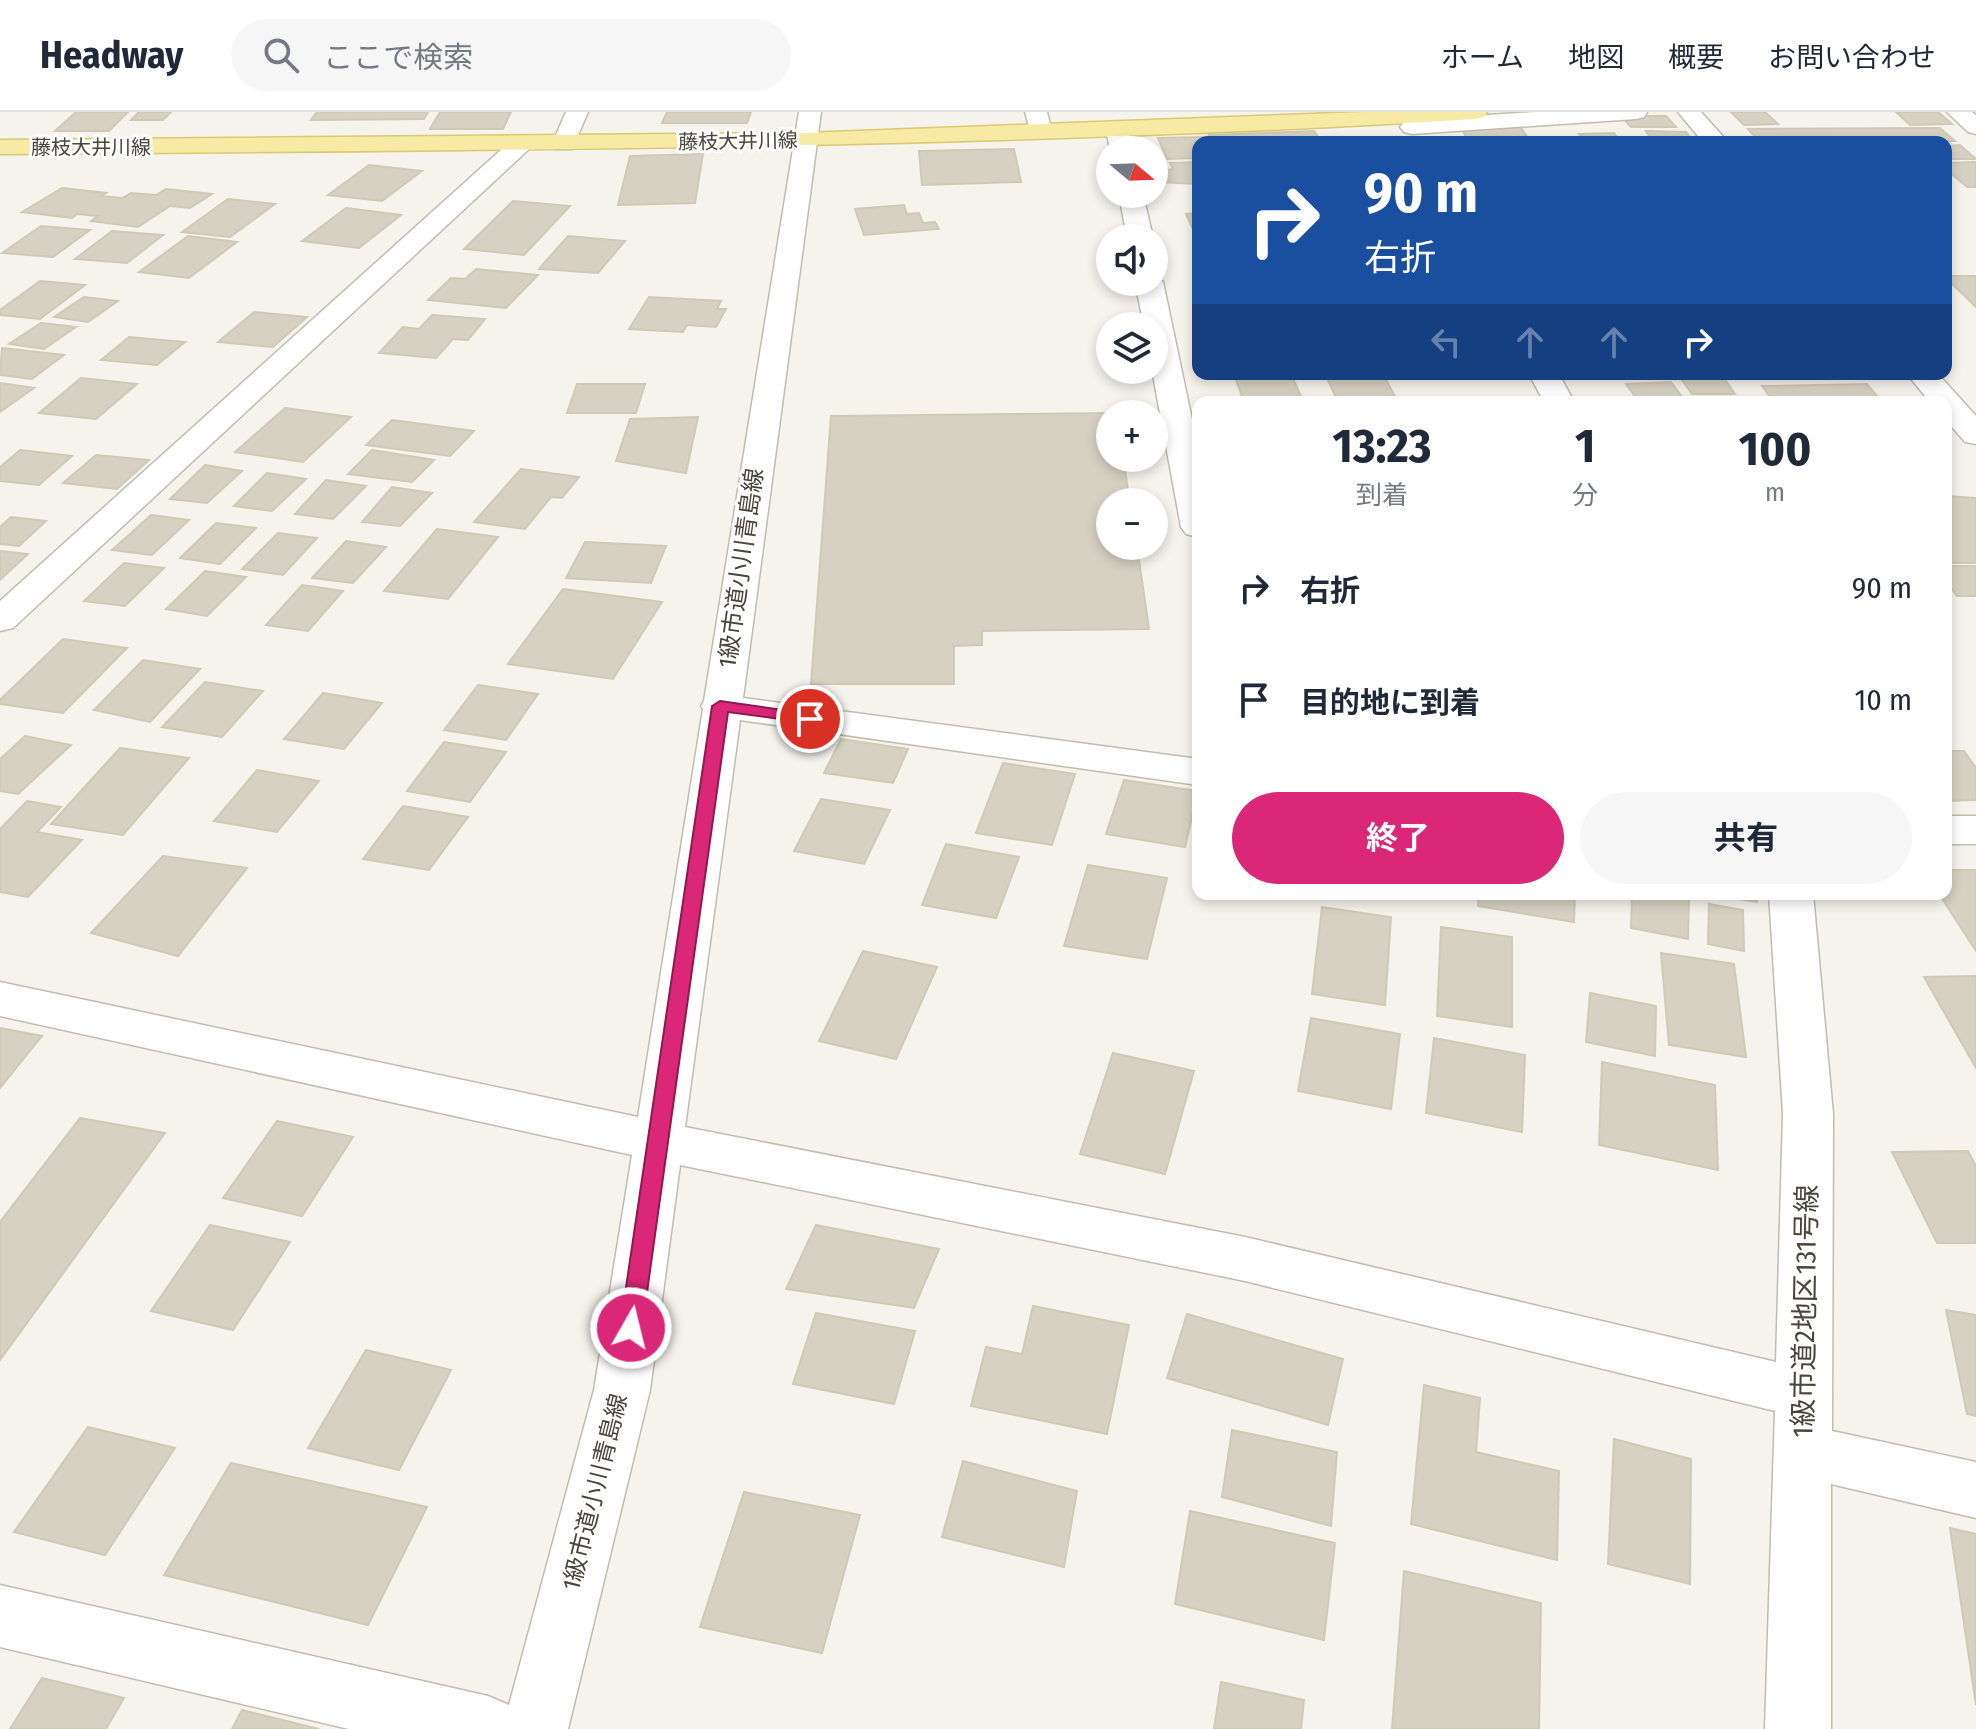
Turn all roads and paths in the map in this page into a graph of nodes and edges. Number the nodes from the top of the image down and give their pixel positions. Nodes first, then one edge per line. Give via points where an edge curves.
1 (577, 112) edge
2 (1476, 112) edge
3 (1636, 112) edge
4 (1689, 112) edge
5 (1958, 112) edge
6 (1038, 122) edge
7 (1411, 125) edge
8 (807, 126) edge
9 (1976, 127) edge
10 (1102, 136) edge
11 (1192, 136) edge
12 (1198, 136) edge
13 (1711, 136) edge
14 (1168, 138) edge
15 (564, 144) junction
16 (520, 145) junction
17 (0, 147) edge
18 (1152, 296) edge
19 (1927, 380) edge
20 (1941, 396) edge
21 (1952, 408) edge
22 (1976, 435) edge
23 (1192, 497) edge
24 (3, 614) edge
25 (720, 706) junction
26 (1192, 771) edge
27 (1952, 830) edge
28 (1976, 830) edge
29 (1791, 900) edge
30 (0, 999) edge
31 (659, 1141) junction
32 (1803, 1422) junction
33 (1976, 1490) edge
34 (0, 1616) edge
35 (488, 1729) edge
36 (535, 1729) edge
37 (1798, 1729) edge

1 - 15 street
2 - 7 main road, 藤枝大井川線
3 - 7 street
4 - 13 street
5 - 9 street
6 - 8 main road, 藤枝大井川線
6 - 10 main road, 藤枝大井川線
7 - 12 main road, 藤枝大井川線
8 - 15 main road, 藤枝大井川線
8 - 25 street, 1級市道小川青島線
11 - 14 main road, 藤枝大井川線
15 - 16 main road, 藤枝大井川線
16 - 17 main road, 藤枝大井川線
16 - 24 street
18 - 23 street
19 - 20 street
21 - 22 street
25 - 26 street
25 - 31 street, 1級市道小川青島線
27 - 28 street
29 - 32 street, 1級市道2地区131号線 via 1808,1114
30 - 31 street
31 - 32 street via 1245,1259
31 - 36 street, 1級市道小川青島線 via 622,1390
32 - 33 street
32 - 37 street, 1級市道2地区131号線
34 - 35 street

